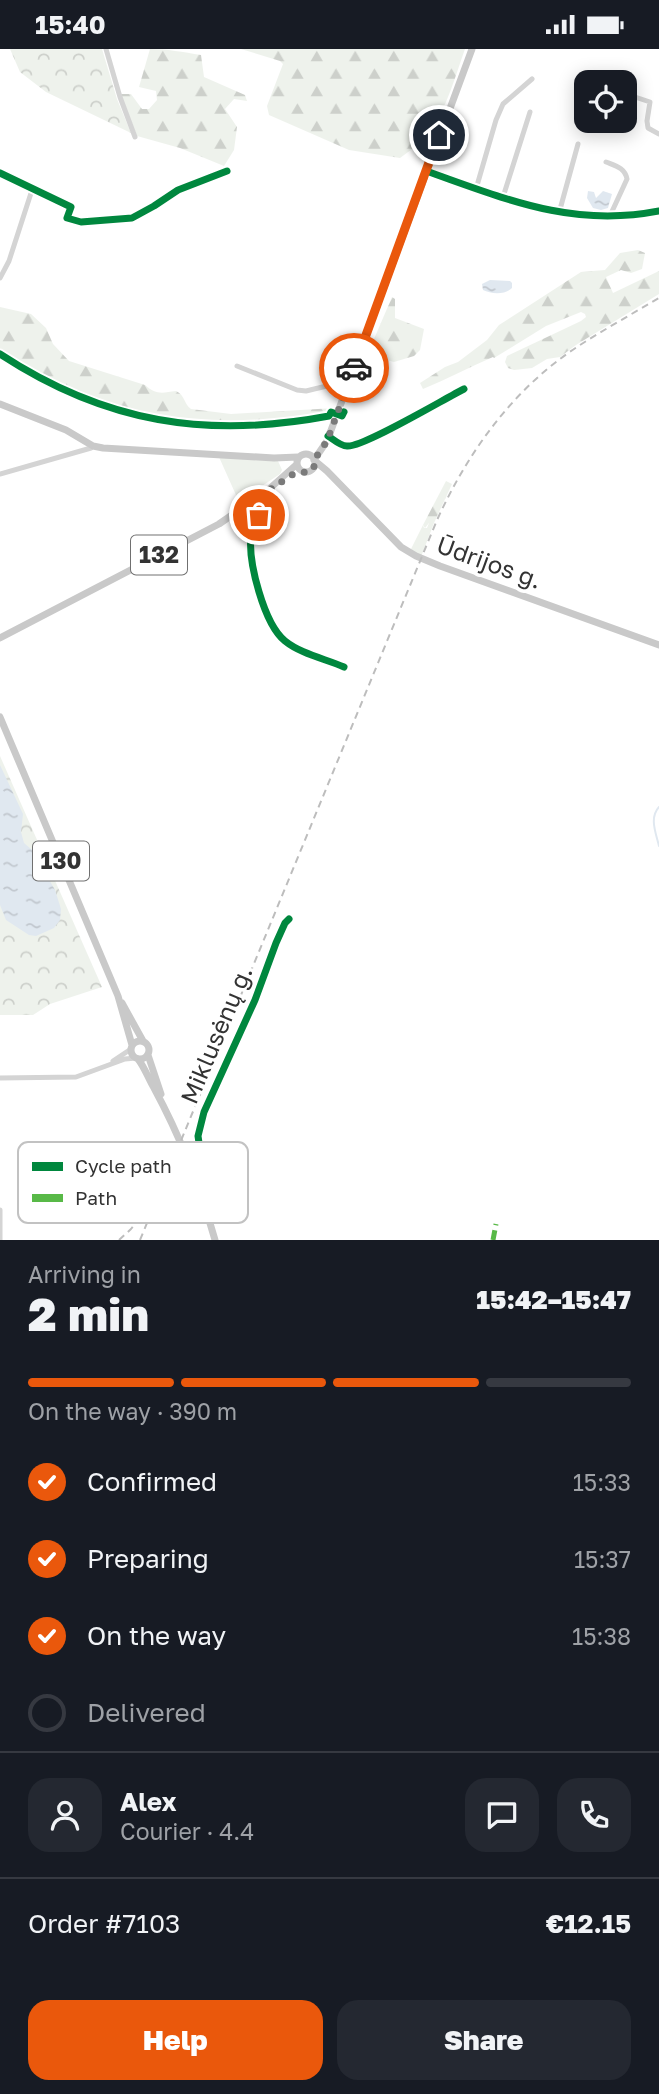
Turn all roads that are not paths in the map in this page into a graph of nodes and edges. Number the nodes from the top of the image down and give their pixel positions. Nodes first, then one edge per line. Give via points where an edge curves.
1 (106, 49) edge
2 (472, 49) edge
3 (532, 79) dead end
4 (637, 98) edge
5 (530, 112) dead end
6 (659, 134) edge
7 (135, 137) dead end
8 (578, 144) dead end
9 (606, 162) dead end
10 (227, 171) dead end
11 (426, 171) junction
12 (0, 173) edge
13 (476, 189) junction
14 (32, 190) junction
15 (503, 197) junction
16 (659, 211) edge
17 (559, 213) junction
18 (609, 218) junction
19 (0, 278) edge
20 (237, 366) dead end
21 (347, 387) junction
22 (464, 389) dead end
23 (0, 404) edge
24 (328, 436) junction
25 (93, 446) junction
26 (307, 453) junction
27 (278, 459) junction
28 (315, 460) junction
29 (301, 466) junction
30 (0, 474) edge
31 (331, 475) junction
32 (280, 478) junction
33 (268, 490) junction
34 (253, 501) junction
35 (0, 638) edge
36 (659, 645) edge
37 (344, 667) dead end
38 (0, 712) edge
39 (2, 721) edge
40 (289, 919) dead end
41 (118, 996) junction
42 (143, 1041) junction
43 (132, 1047) junction
44 (148, 1055) junction
45 (137, 1059) junction
46 (102, 1067) junction
47 (0, 1078) edge
48 (164, 1105) junction
49 (180, 1142) edge
50 (199, 1142) edge
51 (0, 1210) edge
52 (209, 1223) edge
53 (0, 1240) edge
54 (215, 1240) edge

1 - 7 street
2 - 11 main road, 132
3 - 13 street via 503,104
4 - 6 street via 650,102 648,128
5 - 15 street
8 - 17 street
9 - 18 street via 622,168 627,179
10 - 14 street via 178,190 126,219 75,221 66,218 71,207
11 - 13 street
11 - 21 main road, 132
12 - 14 street
13 - 15 street
14 - 19 street
15 - 17 street
16 - 18 street
17 - 18 street
20 - 21 street via 297,390 335,384
21 - 24 main road, 132
22 - 24 street via 350,446
23 - 25 main road
24 - 26 main road, 132
24 - 28 main road, 132
25 - 27 main road
25 - 30 street
26 - 28 main road, Ūdrijos g.
26 - 29 main road, 132
27 - 29 main road
27 - 32 main road via 284,470
28 - 29 main road, 132 via 314,468
28 - 31 main road, Ūdrijos g.
29 - 31 main road
29 - 32 main road, 132
29 - 33 main road, 132
31 - 36 main road, Ūdrijos g. via 394,541 416,556
32 - 33 main road, 132
33 - 34 main road, 132
34 - 35 main road, 132 via 219,524
34 - 37 street via 260,510 251,534 251,566 273,627 291,645
38 - 39 main road
39 - 41 main road, 130
40 - 50 street, Miklusėnų g. via 204,1112
41 - 42 main road, 130
41 - 43 main road, 130
42 - 43 main road
42 - 44 main road, 130 via 149,1047
43 - 45 main road, 130
43 - 46 street
44 - 45 main road
44 - 48 main road, 130
45 - 46 street
45 - 48 main road, 130
46 - 47 street via 76,1077
48 - 49 main road, 130
51 - 53 street
52 - 54 main road, 130

